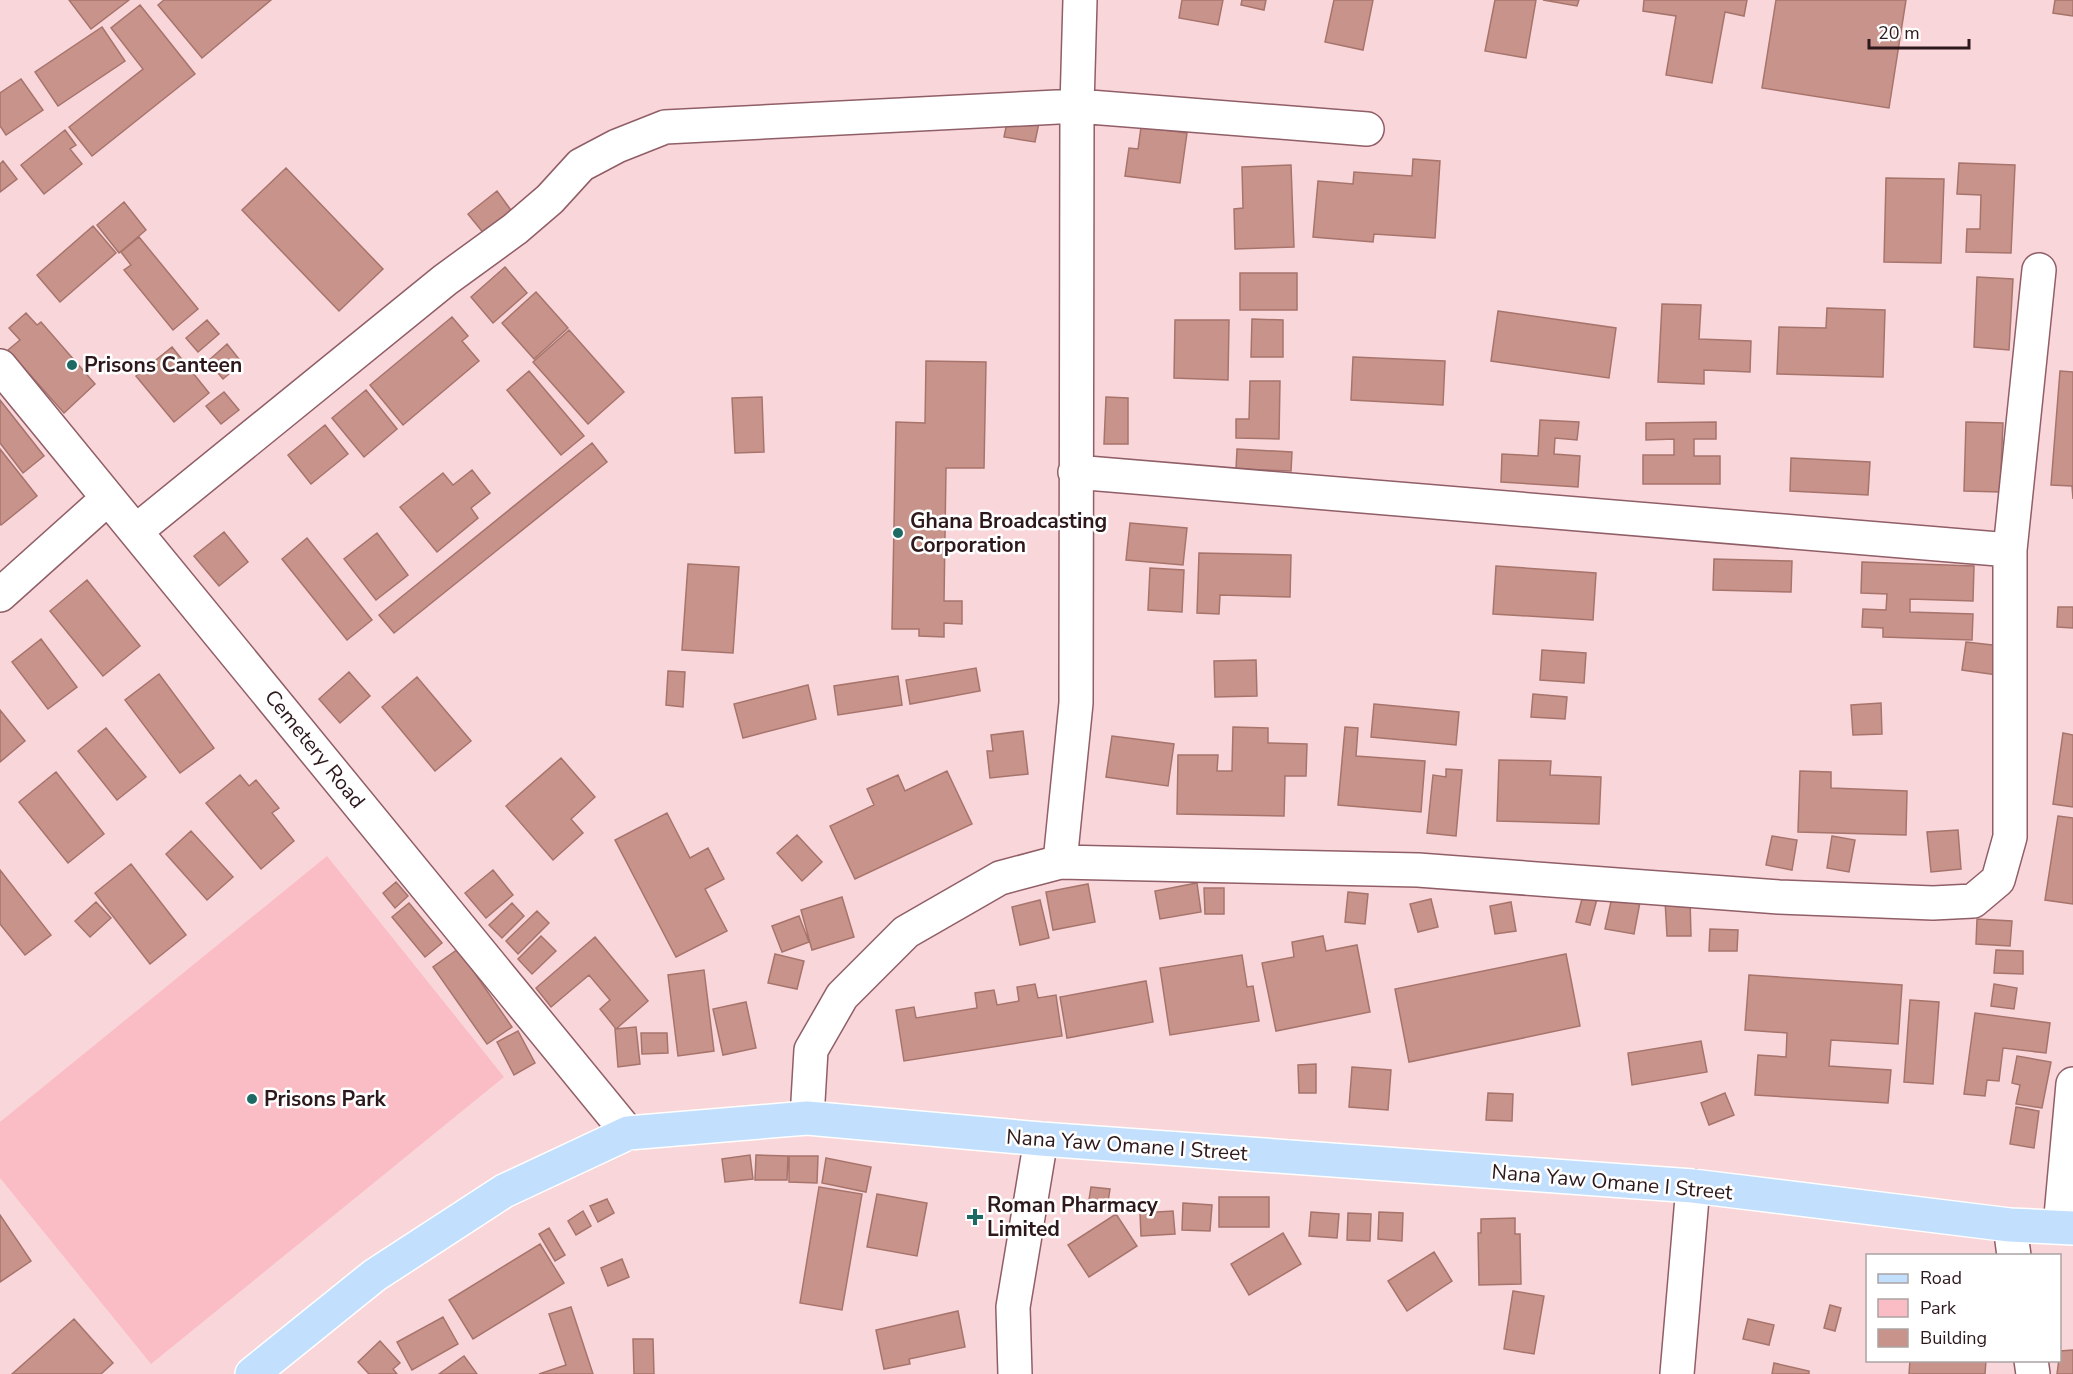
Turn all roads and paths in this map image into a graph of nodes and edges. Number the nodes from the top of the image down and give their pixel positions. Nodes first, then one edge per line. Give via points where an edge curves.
1 (1080, 0) edge
2 (1077, 106) junction
3 (1366, 129) dead end
4 (2038, 270) dead end
5 (0, 366) edge
6 (1075, 472) junction
7 (107, 500) junction
8 (136, 531) junction
9 (2010, 550) junction
10 (0, 596) edge
11 (1060, 862) junction
12 (2073, 1084) edge
13 (807, 1118) junction
14 (2071, 1126) edge
15 (628, 1133) junction
16 (1041, 1139) junction
17 (1693, 1186) junction
18 (2067, 1227) edge
19 (2012, 1240) edge
20 (252, 1374) edge
21 (1015, 1374) edge
22 (1677, 1374) edge

1 - 2 street
2 - 3 street
2 - 6 street
2 - 8 street via 665,127 617,146 581,165 515,229 445,280
4 - 9 street
5 - 7 street, Cemetery Road
6 - 9 street
6 - 11 street via 1076,703
7 - 8 street, Cemetery Road
7 - 10 street
8 - 15 street, Cemetery Road
9 - 11 street via 2010,837 1998,880 1973,902 1779,897 1395,869
11 - 13 street via 1000,878 906,932 842,996 811,1050
12 - 14 street
13 - 15 main road, Nana Yaw Omane I Street
13 - 16 main road, Nana Yaw Omane I Street
14 - 18 street
15 - 20 main road, Nana Yaw Omane I Street via 504,1191 375,1275
16 - 17 main road, Nana Yaw Omane I Street
16 - 21 street via 1013,1307
17 - 19 main road, Nana Yaw Omane I Street
17 - 22 street
18 - 19 main road, Nana Yaw Omane I Street

